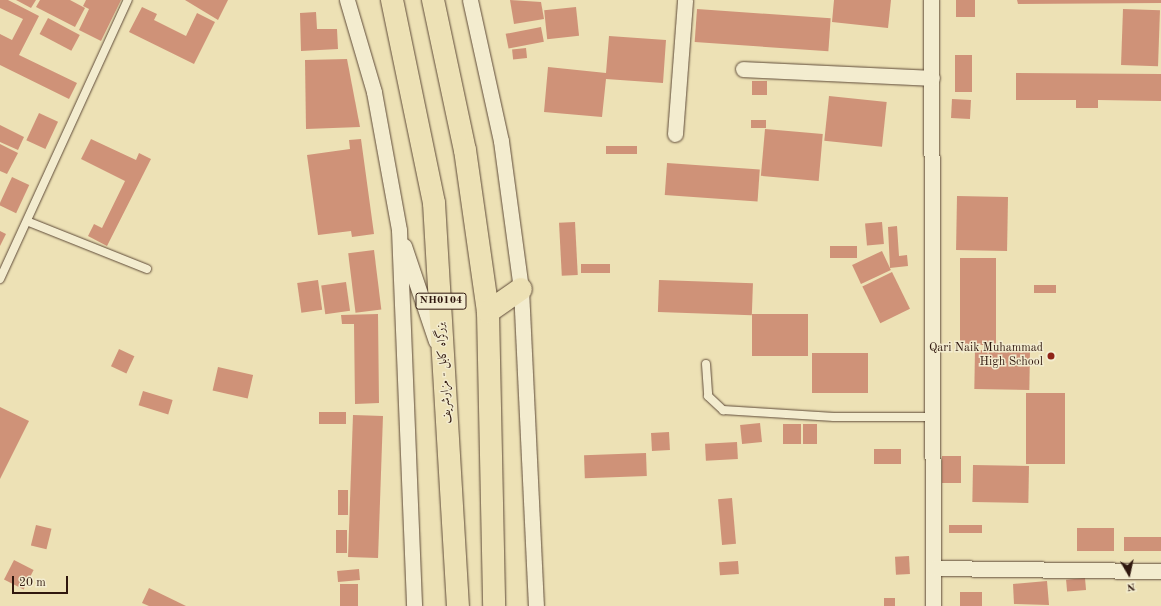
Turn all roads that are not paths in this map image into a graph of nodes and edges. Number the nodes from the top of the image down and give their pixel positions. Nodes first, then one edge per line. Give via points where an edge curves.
1 (128, 0) edge
2 (347, 0) edge
3 (392, 0) edge
4 (433, 0) edge
5 (470, 0) edge
6 (684, 0) edge
7 (932, 0) edge
8 (743, 69) dead end
9 (932, 78) junction
10 (675, 134) dead end
11 (29, 222) junction
12 (399, 230) junction
13 (147, 269) dead end
14 (0, 279) edge
15 (521, 289) junction
16 (488, 312) junction
17 (706, 364) dead end
18 (445, 368) junction
19 (934, 417) junction
20 (935, 568) junction
21 (1161, 571) edge
22 (414, 606) edge
23 (458, 606) edge
24 (494, 606) edge
25 (536, 606) edge
26 (933, 606) edge

1 - 11 lane
2 - 12 street via 374,92
3 - 18 highway, بزرگراه کابل - مزارشریف / NH0104 via 434,203
4 - 16 highway, NH0104 via 465,150
5 - 15 street via 501,141
6 - 10 street
7 - 9 street
8 - 9 street
9 - 19 street
11 - 13 lane
11 - 14 lane
12 - 18 street
12 - 22 street
15 - 16 highway
15 - 25 street
16 - 24 highway, NH0104
17 - 19 lane via 708,396 723,410 834,417
18 - 23 highway, بزرگراه کابل - مزارشریف / NH0104
19 - 20 street
20 - 21 street
20 - 26 street

